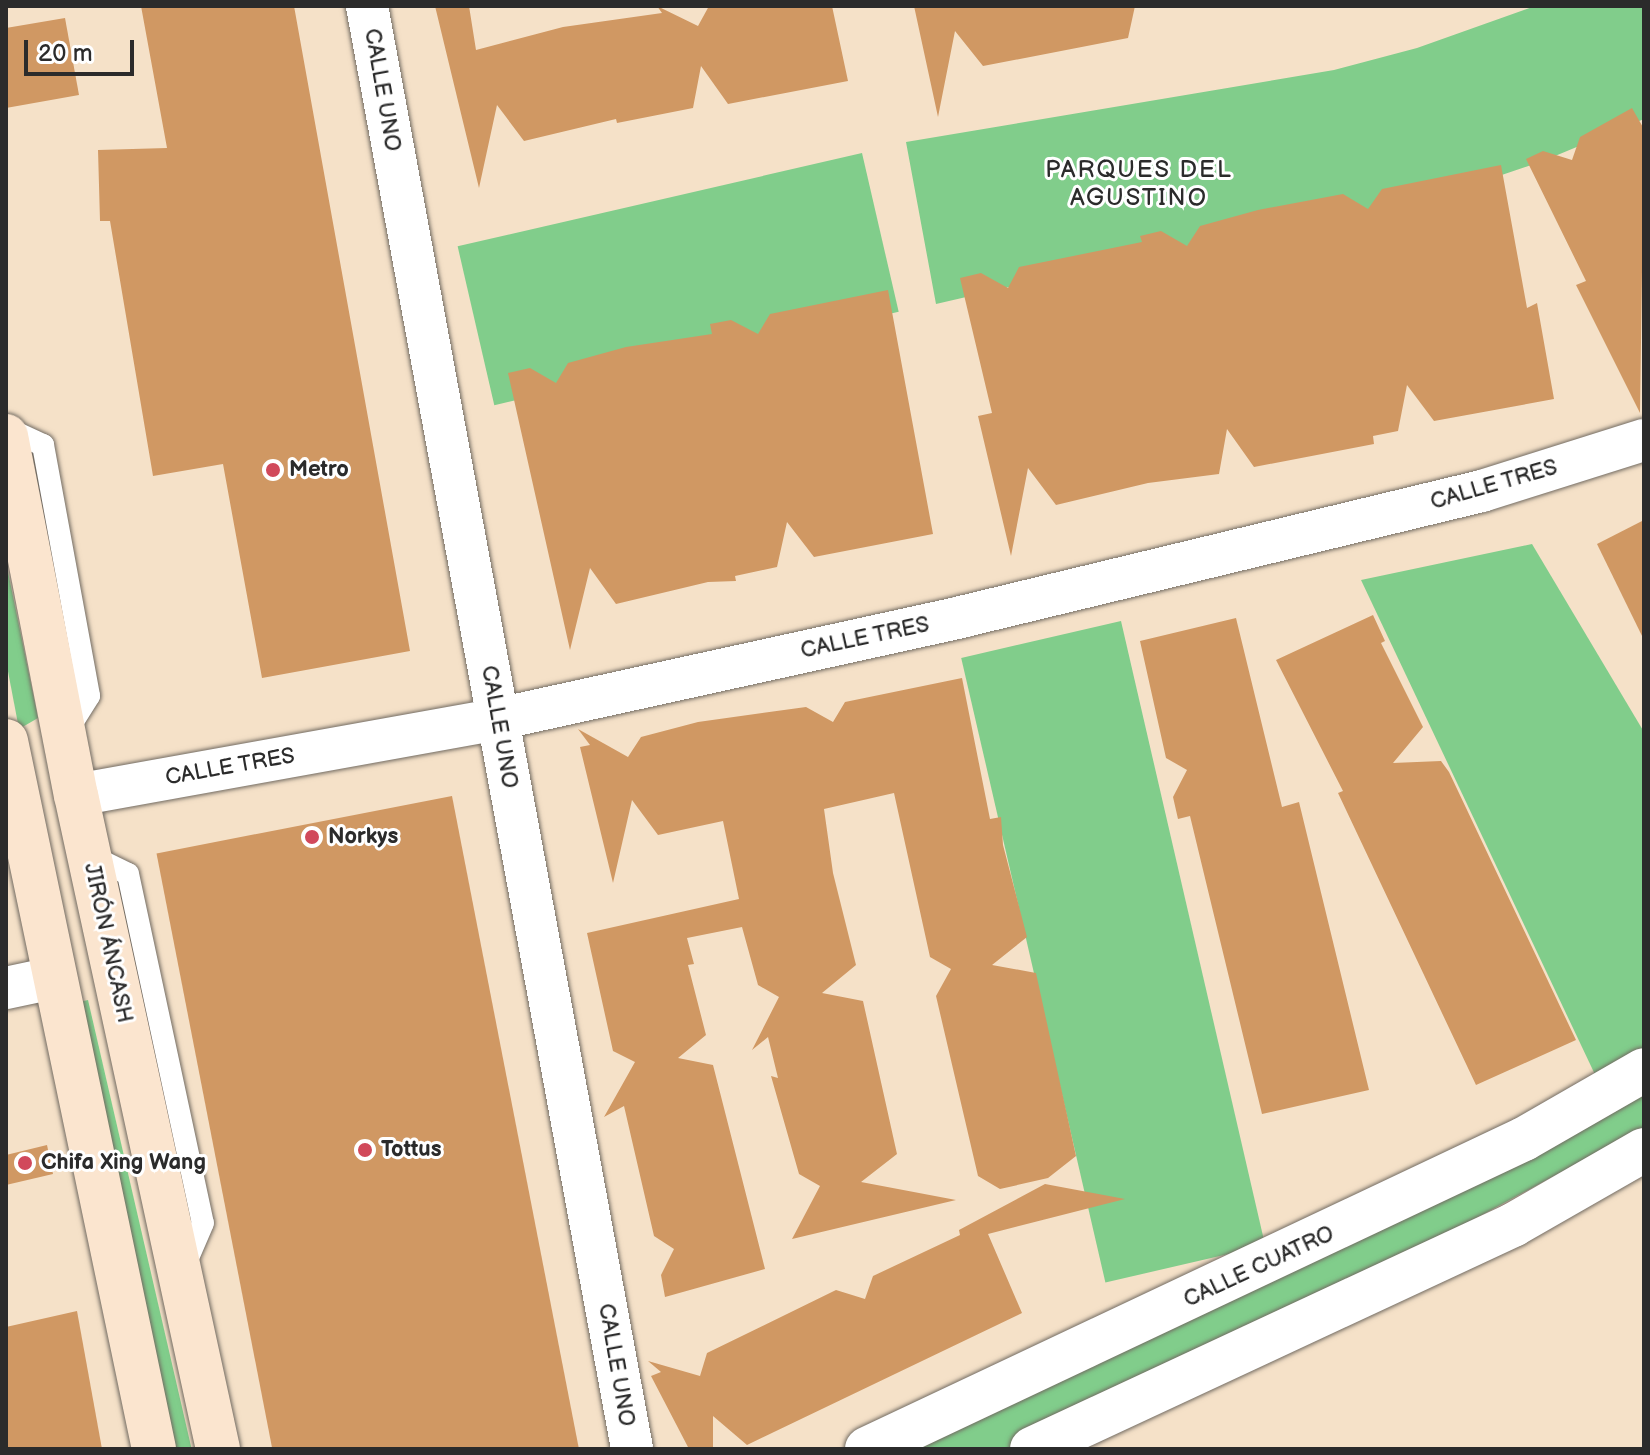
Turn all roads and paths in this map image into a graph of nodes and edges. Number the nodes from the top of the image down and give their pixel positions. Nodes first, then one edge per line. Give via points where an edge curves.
1 (367, 6) edge
2 (6, 428) edge
3 (6, 436) edge
4 (1644, 440) edge
5 (498, 719) junction
6 (64, 735) junction
7 (6, 741) edge
8 (76, 795) junction
9 (53, 978) junction
10 (6, 988) edge
11 (1644, 1070) edge
12 (1644, 1150) edge
13 (154, 1449) edge
14 (218, 1449) edge
15 (632, 1449) edge
16 (867, 1449) edge
17 (1032, 1449) edge

1 - 5 street, CALLE UNO
2 - 6 lane via 43,445 89,696
3 - 6 main road, JIRÓN ÁNCASH
4 - 5 street, CALLE TRES via 1482,491 961,617
5 - 8 street, CALLE TRES
5 - 15 street, CALLE UNO
6 - 8 main road, JIRÓN ÁNCASH
7 - 9 main road
8 - 14 main road, JIRÓN ÁNCASH
9 - 10 street
9 - 13 main road
11 - 16 street, CALLE CUATRO via 1524,1139
12 - 17 street via 1513,1225

